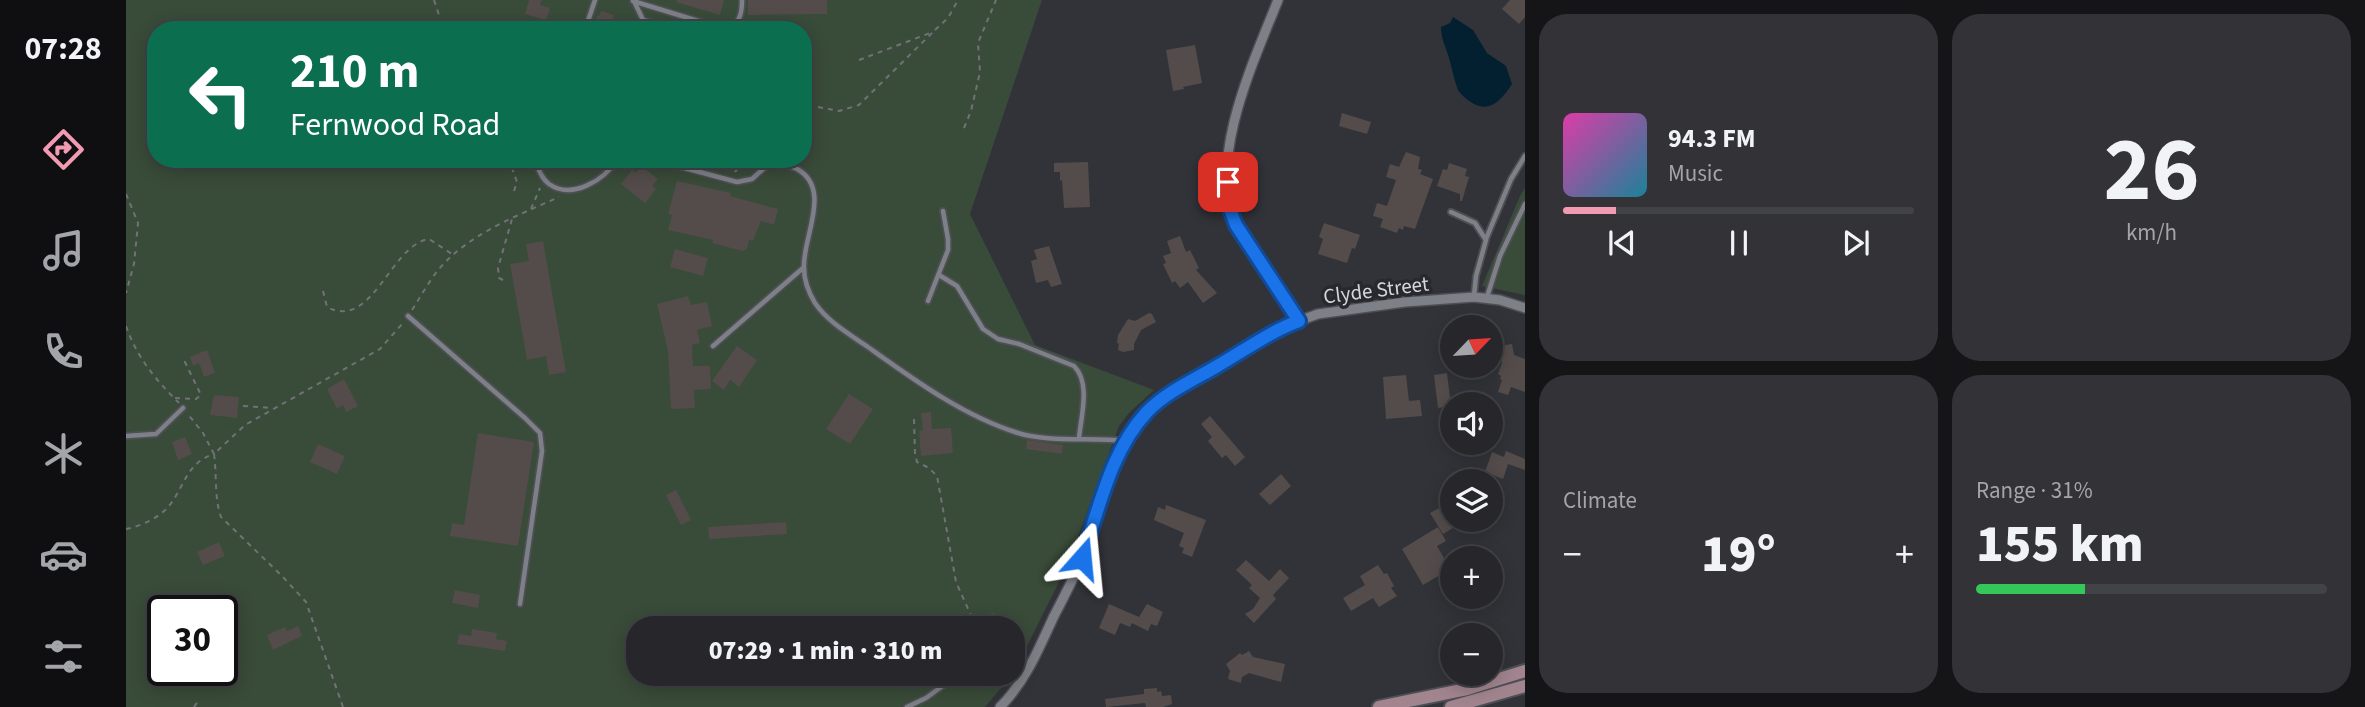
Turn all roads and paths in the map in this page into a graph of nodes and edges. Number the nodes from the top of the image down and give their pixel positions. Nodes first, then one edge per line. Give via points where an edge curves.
1 (434, 0) edge
2 (595, 0) edge
3 (632, 0) edge
4 (742, 0) edge
5 (958, 0) edge
6 (996, 0) edge
7 (1278, 0) edge
8 (643, 20) joint
9 (441, 21) edge
10 (588, 21) edge
11 (646, 21) edge
12 (698, 21) edge
13 (738, 21) edge
14 (934, 32) junction
15 (859, 60) dead end
16 (818, 107) dead end
17 (964, 128) dead end
18 (1525, 156) edge
19 (512, 168) edge
20 (538, 168) edge
21 (610, 168) edge
22 (684, 168) edge
23 (739, 168) edge
24 (763, 168) edge
25 (794, 168) edge
26 (542, 177) junction
27 (731, 181) junction
28 (577, 189) junction
29 (514, 191) dead end
30 (126, 194) edge
31 (127, 202) edge
32 (1525, 204) edge
33 (530, 211) junction
34 (943, 211) dead end
35 (1451, 212) dead end
36 (512, 219) junction
37 (1486, 240) junction
38 (453, 255) junction
39 (803, 267) junction
40 (939, 275) junction
41 (503, 280) dead end
42 (323, 290) dead end
43 (126, 293) edge
44 (1474, 297) junction
45 (1487, 298) junction
46 (928, 301) dead end
47 (1525, 307) edge
48 (408, 316) junction
49 (1299, 321) junction
50 (126, 326) edge
51 (713, 346) dead end
52 (183, 358) dead end
53 (174, 398) junction
54 (243, 406) dead end
55 (183, 408) junction
56 (274, 408) junction
57 (915, 419) dead end
58 (126, 436) edge
59 (1079, 438) junction
60 (1125, 441) junction
61 (214, 454) junction
62 (126, 529) edge
63 (520, 604) dead end
64 (971, 616) edge
65 (1525, 671) edge
66 (1025, 676) edge
67 (942, 686) edge
68 (1019, 686) edge
69 (1525, 686) edge
70 (1015, 692) junction
71 (199, 701) dead end
72 (194, 707) edge
73 (343, 707) edge
74 (907, 707) edge
75 (1000, 707) edge
76 (1012, 707) edge
77 (1379, 707) edge
78 (1451, 707) edge

1 - 9 path
2 - 10 lane
3 - 8 lane
3 - 12 lane
4 - 13 lane
5 - 14 path
6 - 17 path via 978,43 980,72
7 - 49 street via 1234,123 1227,201 1236,225
8 - 11 lane
14 - 15 path
14 - 16 path via 859,105 839,111
18 - 37 lane
19 - 29 path via 517,182
20 - 26 lane
21 - 28 lane
22 - 27 lane
23 - 27 path
24 - 27 lane via 752,179
25 - 39 lane via 808,180 814,193
26 - 28 lane via 558,188
26 - 33 path
28 - 33 path
30 - 31 path
31 - 43 path via 138,223
32 - 45 lane via 1500,256
33 - 36 path
34 - 40 lane via 948,250
35 - 37 lane via 1475,223
36 - 38 path
36 - 41 path via 498,268
37 - 44 lane
38 - 42 path via 429,239 421,240 368,299 347,311 327,307
38 - 48 path
39 - 51 lane
39 - 59 lane via 811,294 829,318 932,389 1015,432
40 - 46 lane
40 - 59 lane via 957,286 983,329 998,339 1074,366 1083,388
44 - 45 street, Clyde Street
44 - 49 street, Clyde Street via 1354,308
45 - 47 street, Clyde Street
48 - 56 path via 380,349
48 - 63 lane via 540,433 542,451
49 - 60 street, Clyde Street via 1163,399
50 - 53 path via 148,369
52 - 53 path via 201,395
53 - 55 path
54 - 56 path
55 - 58 lane via 156,434
55 - 61 path
56 - 61 path via 245,425
57 - 64 path via 917,462 937,476 956,582
59 - 60 lane
60 - 66 street, Clyde Street via 1082,558
61 - 62 path via 203,458 184,478 160,514
61 - 73 path via 216,504 221,517 306,603
65 - 77 main road via 1467,689
67 - 74 lane
68 - 70 street, Clyde Street
69 - 78 main road
70 - 75 street, Clyde Street
70 - 76 street, Clyde Street
71 - 72 path

